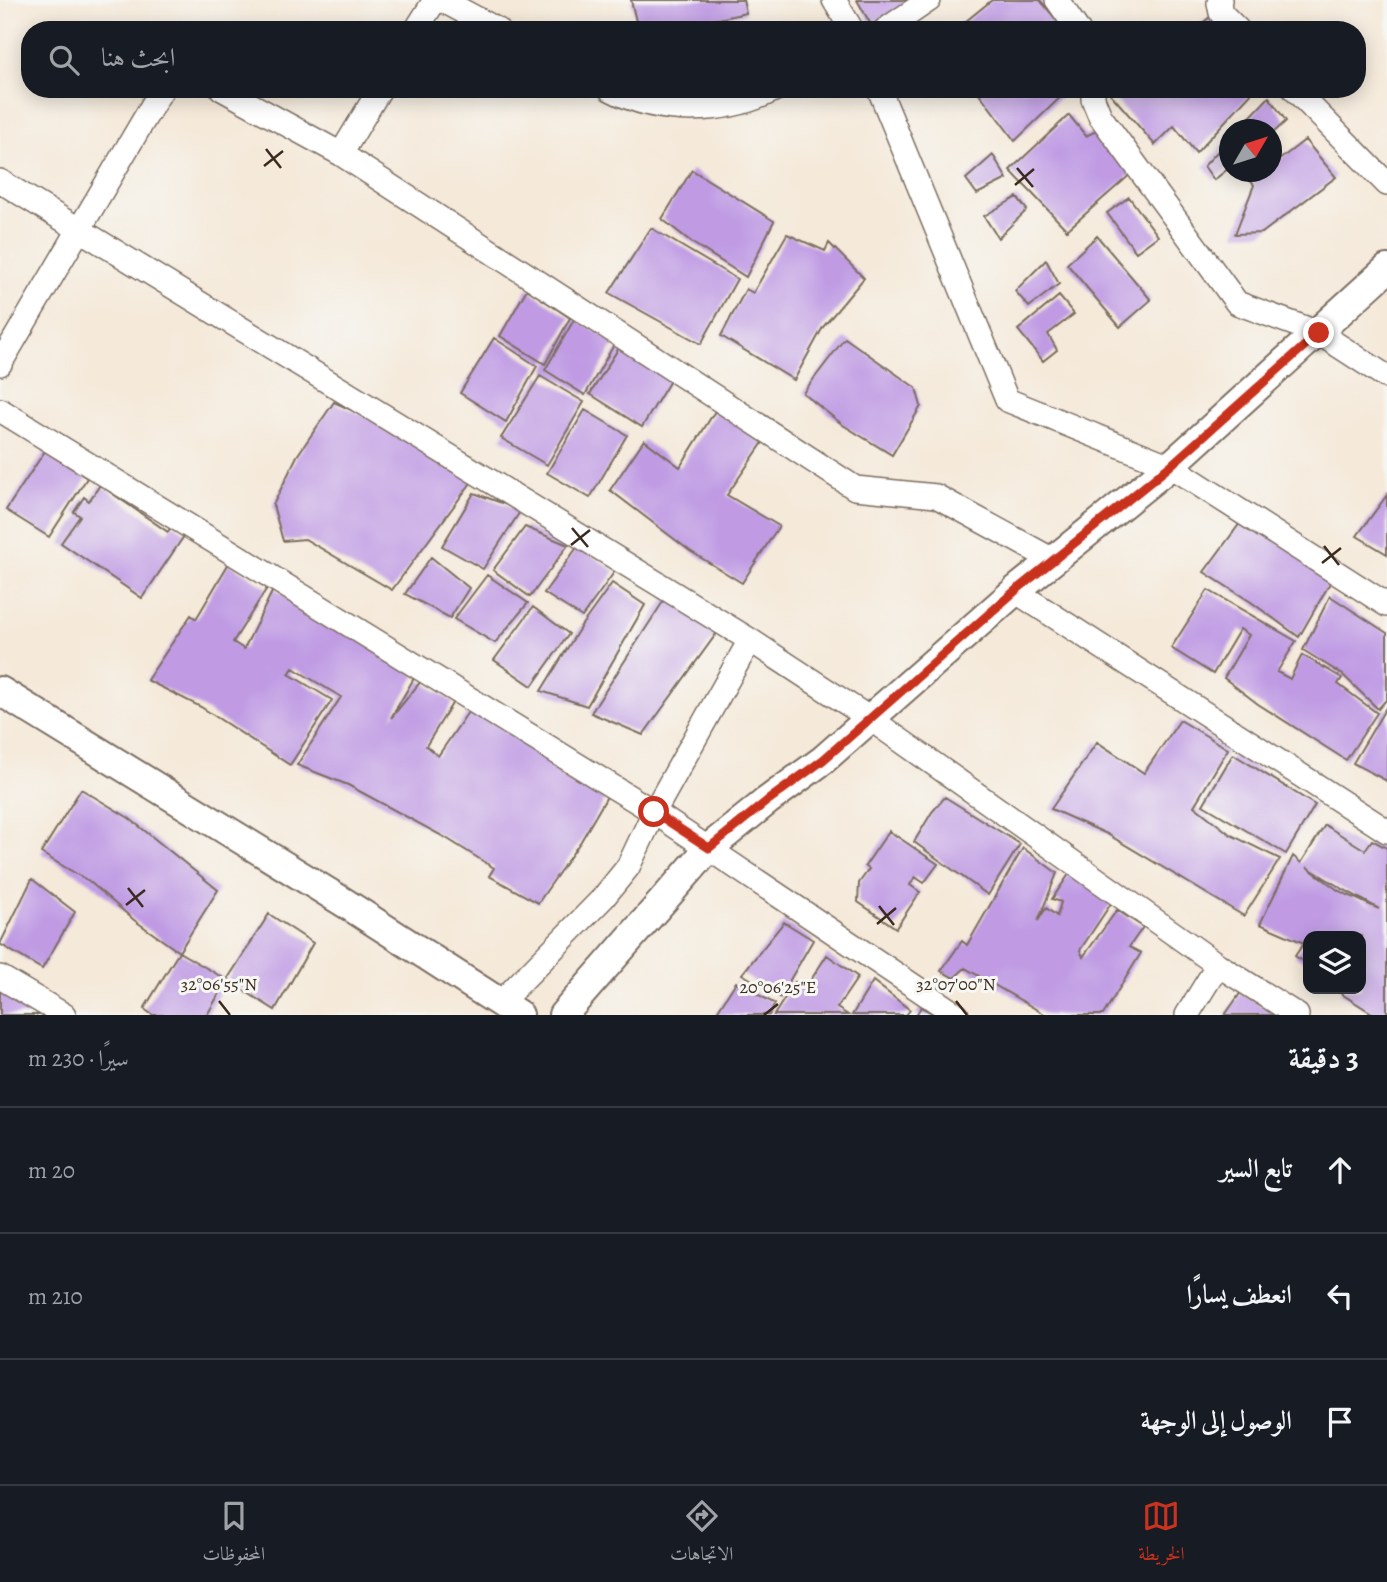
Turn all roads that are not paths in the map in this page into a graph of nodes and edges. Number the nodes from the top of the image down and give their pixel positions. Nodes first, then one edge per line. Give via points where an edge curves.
1 (435, 0) edge
2 (442, 0) edge
3 (834, 0) edge
4 (929, 0) edge
5 (1057, 0) edge
6 (1220, 0) edge
7 (422, 21) edge
8 (481, 21) edge
9 (847, 21) edge
10 (898, 21) edge
11 (1072, 21) edge
12 (1229, 21) edge
13 (157, 98) edge
14 (238, 98) edge
15 (375, 98) edge
16 (634, 98) edge
17 (757, 98) edge
18 (883, 98) edge
19 (1093, 98) edge
20 (1303, 98) edge
21 (341, 154) junction
22 (0, 181) edge
23 (1387, 184) edge
24 (77, 230) junction
25 (1387, 269) edge
26 (1319, 333) junction
27 (0, 364) edge
28 (1387, 377) edge
29 (0, 410) edge
30 (1170, 466) junction
31 (1053, 560) junction
32 (1015, 591) junction
33 (1387, 605) edge
34 (750, 640) junction
35 (0, 691) edge
36 (869, 718) junction
37 (654, 812) junction
38 (1387, 831) edge
39 (709, 848) junction
40 (1218, 965) junction
41 (0, 977) edge
42 (510, 1009) edge
43 (64, 1015) edge
44 (562, 1015) edge
45 (957, 1015) edge
46 (1187, 1015) edge
47 (1297, 1015) edge

1 - 7 street
2 - 8 street
3 - 9 street
4 - 10 street
5 - 11 street
6 - 12 street via 1221,13
13 - 24 street
14 - 21 street
15 - 21 street
16 - 17 street via 660,108 715,108
18 - 30 street via 1007,400
19 - 26 street via 1100,117 1237,303
20 - 23 street
21 - 31 street via 855,488 936,496
22 - 24 street
24 - 27 street
24 - 34 street
25 - 26 street
26 - 28 street
26 - 30 street
29 - 37 street
30 - 31 street
30 - 33 street
31 - 32 street
32 - 36 street
32 - 38 street
34 - 36 street
34 - 37 street
35 - 42 street
36 - 39 street via 823,760
36 - 40 street
37 - 39 street
37 - 42 street via 628,867
39 - 44 street
39 - 45 street
40 - 46 street
40 - 47 street
41 - 43 street

